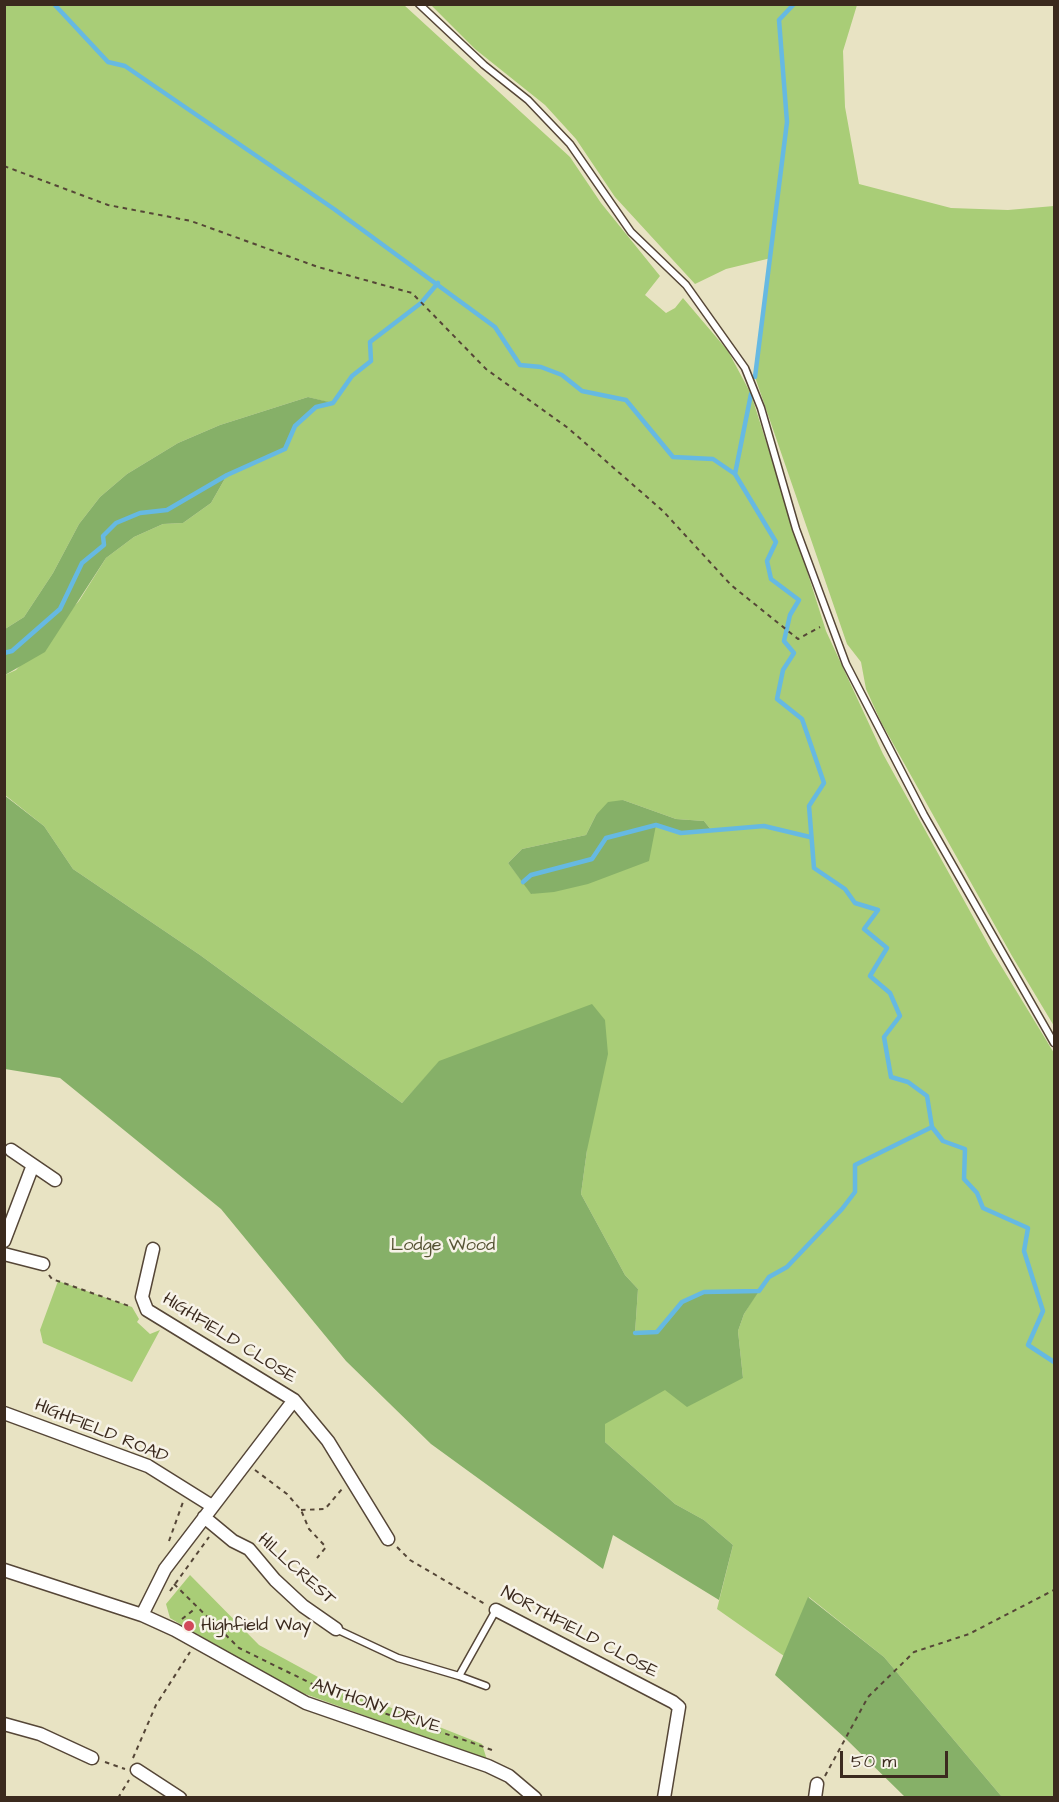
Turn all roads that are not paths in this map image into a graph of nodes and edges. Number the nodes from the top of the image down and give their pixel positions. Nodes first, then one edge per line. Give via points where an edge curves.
1 (419, 4) edge
2 (1054, 1043) edge
3 (11, 1150) dead end
4 (33, 1165) junction
5 (55, 1180) dead end
6 (4, 1241) edge
7 (153, 1249) dead end
8 (4, 1254) edge
9 (43, 1264) road end
10 (294, 1401) junction
11 (4, 1413) edge
12 (212, 1506) junction
13 (204, 1517) junction
14 (388, 1539) road end
15 (4, 1570) edge
16 (496, 1610) joint
17 (142, 1615) junction
18 (336, 1629) joint
19 (459, 1676) junction
20 (486, 1686) dead end
21 (4, 1724) edge
22 (92, 1758) road end
23 (132, 1770) road end
24 (817, 1784) road end
25 (180, 1797) edge
26 (535, 1797) edge
27 (664, 1797) edge
28 (815, 1797) edge

1 - 2 lane via 528,100 570,144 631,232 686,285 745,368 761,408 796,529 846,664 924,815
3 - 4 street
4 - 5 street
4 - 6 street
7 - 10 street, HIGHFIELD CLOSE via 142,1297 152,1314
8 - 9 street
10 - 12 street
10 - 14 street, HIGHFIELD CLOSE via 328,1441
11 - 12 street, HIGHFIELD ROAD via 148,1466
12 - 13 street
13 - 17 street via 172,1560
13 - 18 street, HILLCREST via 232,1541 249,1549 303,1606
15 - 17 street, ANTHONY DRIVE
16 - 19 lane
16 - 27 street, NORTHFIELD CLOSE via 679,1707
17 - 26 street, ANTHONY DRIVE via 306,1703 498,1771
18 - 19 lane via 398,1658
19 - 20 lane
21 - 22 street via 40,1734
23 - 25 street
24 - 28 street

